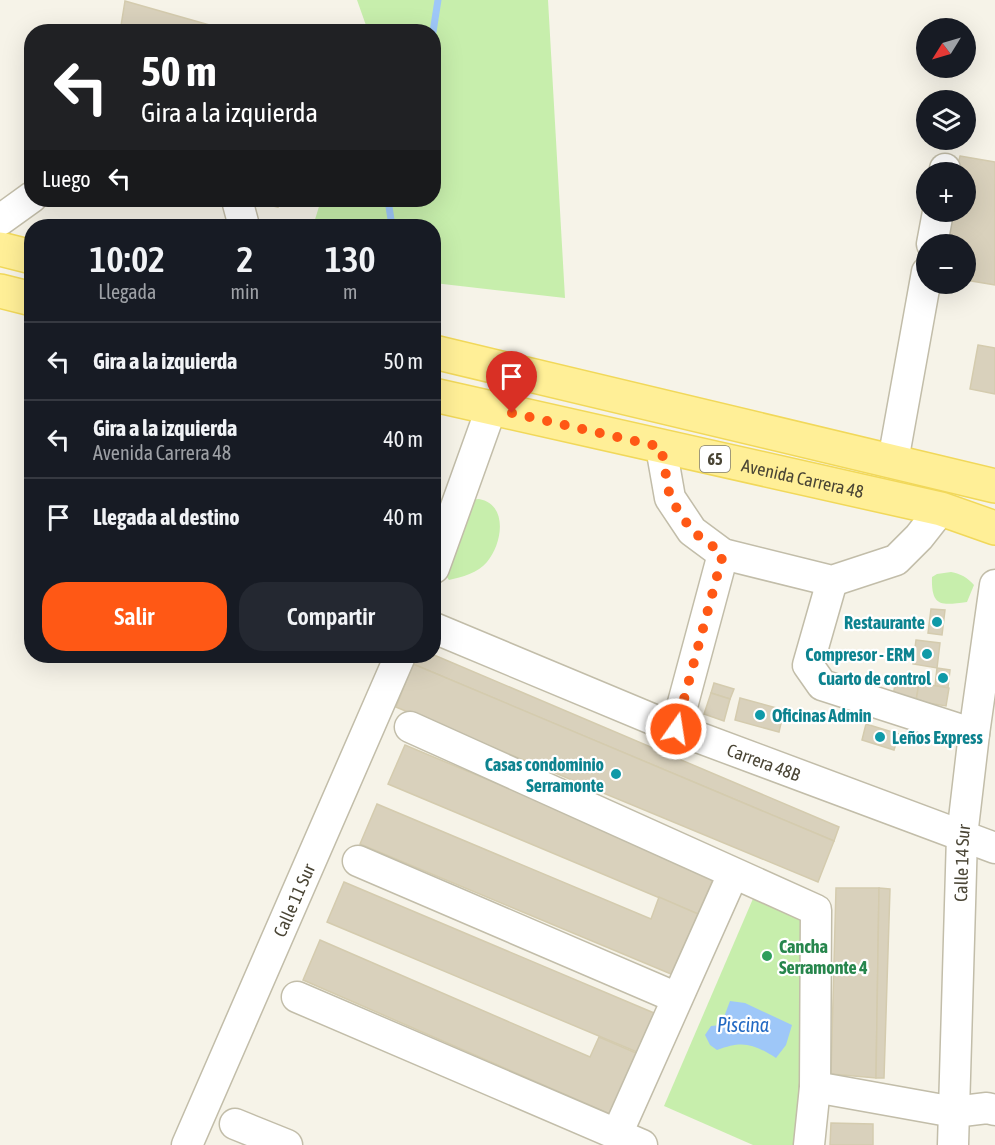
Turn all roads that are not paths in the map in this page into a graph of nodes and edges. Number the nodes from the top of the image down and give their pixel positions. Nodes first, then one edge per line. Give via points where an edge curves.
1 (24, 203) edge
2 (0, 220) edge
3 (0, 249) edge
4 (24, 255) edge
5 (0, 291) edge
6 (923, 294) edge
7 (24, 297) edge
8 (441, 354) edge
9 (441, 397) edge
10 (491, 409) junction
11 (661, 447) junction
12 (893, 461) junction
13 (995, 486) edge
14 (940, 509) junction
15 (995, 528) edge
16 (441, 548) edge
17 (723, 554) junction
18 (832, 581) junction
19 (995, 585) edge
20 (441, 631) edge
21 (397, 663) edge
22 (410, 727) dead end
23 (676, 729) junction
24 (974, 734) junction
25 (962, 836) junction
26 (995, 848) edge
27 (358, 861) dead end
28 (733, 873) junction
29 (297, 997) dead end
30 (677, 998) junction
31 (815, 1087) junction
32 (995, 1110) edge
33 (954, 1112) junction
34 (235, 1124) dead end
35 (629, 1140) edge
36 (186, 1145) edge
37 (287, 1145) edge
38 (809, 1145) edge
39 (953, 1145) edge

1 - 2 street
3 - 4 main road
5 - 7 main road
6 - 12 street
8 - 12 main road, Avenida Carrera 48 / 65
9 - 10 main road, Avenida Carrera 48 / 65
10 - 11 main road, Avenida Carrera 48 / 65
10 - 16 street
11 - 14 main road, Avenida Carrera 48 / 65
11 - 17 street via 670,498 692,531
12 - 13 main road, Avenida Carrera 48 / 65
14 - 15 main road, Avenida Carrera 48 / 65
14 - 18 street via 896,560
17 - 18 street
17 - 23 street
18 - 24 street via 808,665 822,685
19 - 24 street, Calle 14 Sur
20 - 23 street, Carrera 48B
21 - 36 street, Calle 11 Sur
22 - 28 street
23 - 25 street, Carrera 48B
24 - 25 street, Calle 14 Sur
25 - 26 street, Carrera 48B
25 - 33 street, Calle 14 Sur
27 - 30 street
28 - 30 street
28 - 31 street via 816,910
29 - 35 street
30 - 35 street
31 - 33 street
31 - 38 street
32 - 33 street
33 - 39 street, Calle 14 Sur
34 - 37 street

